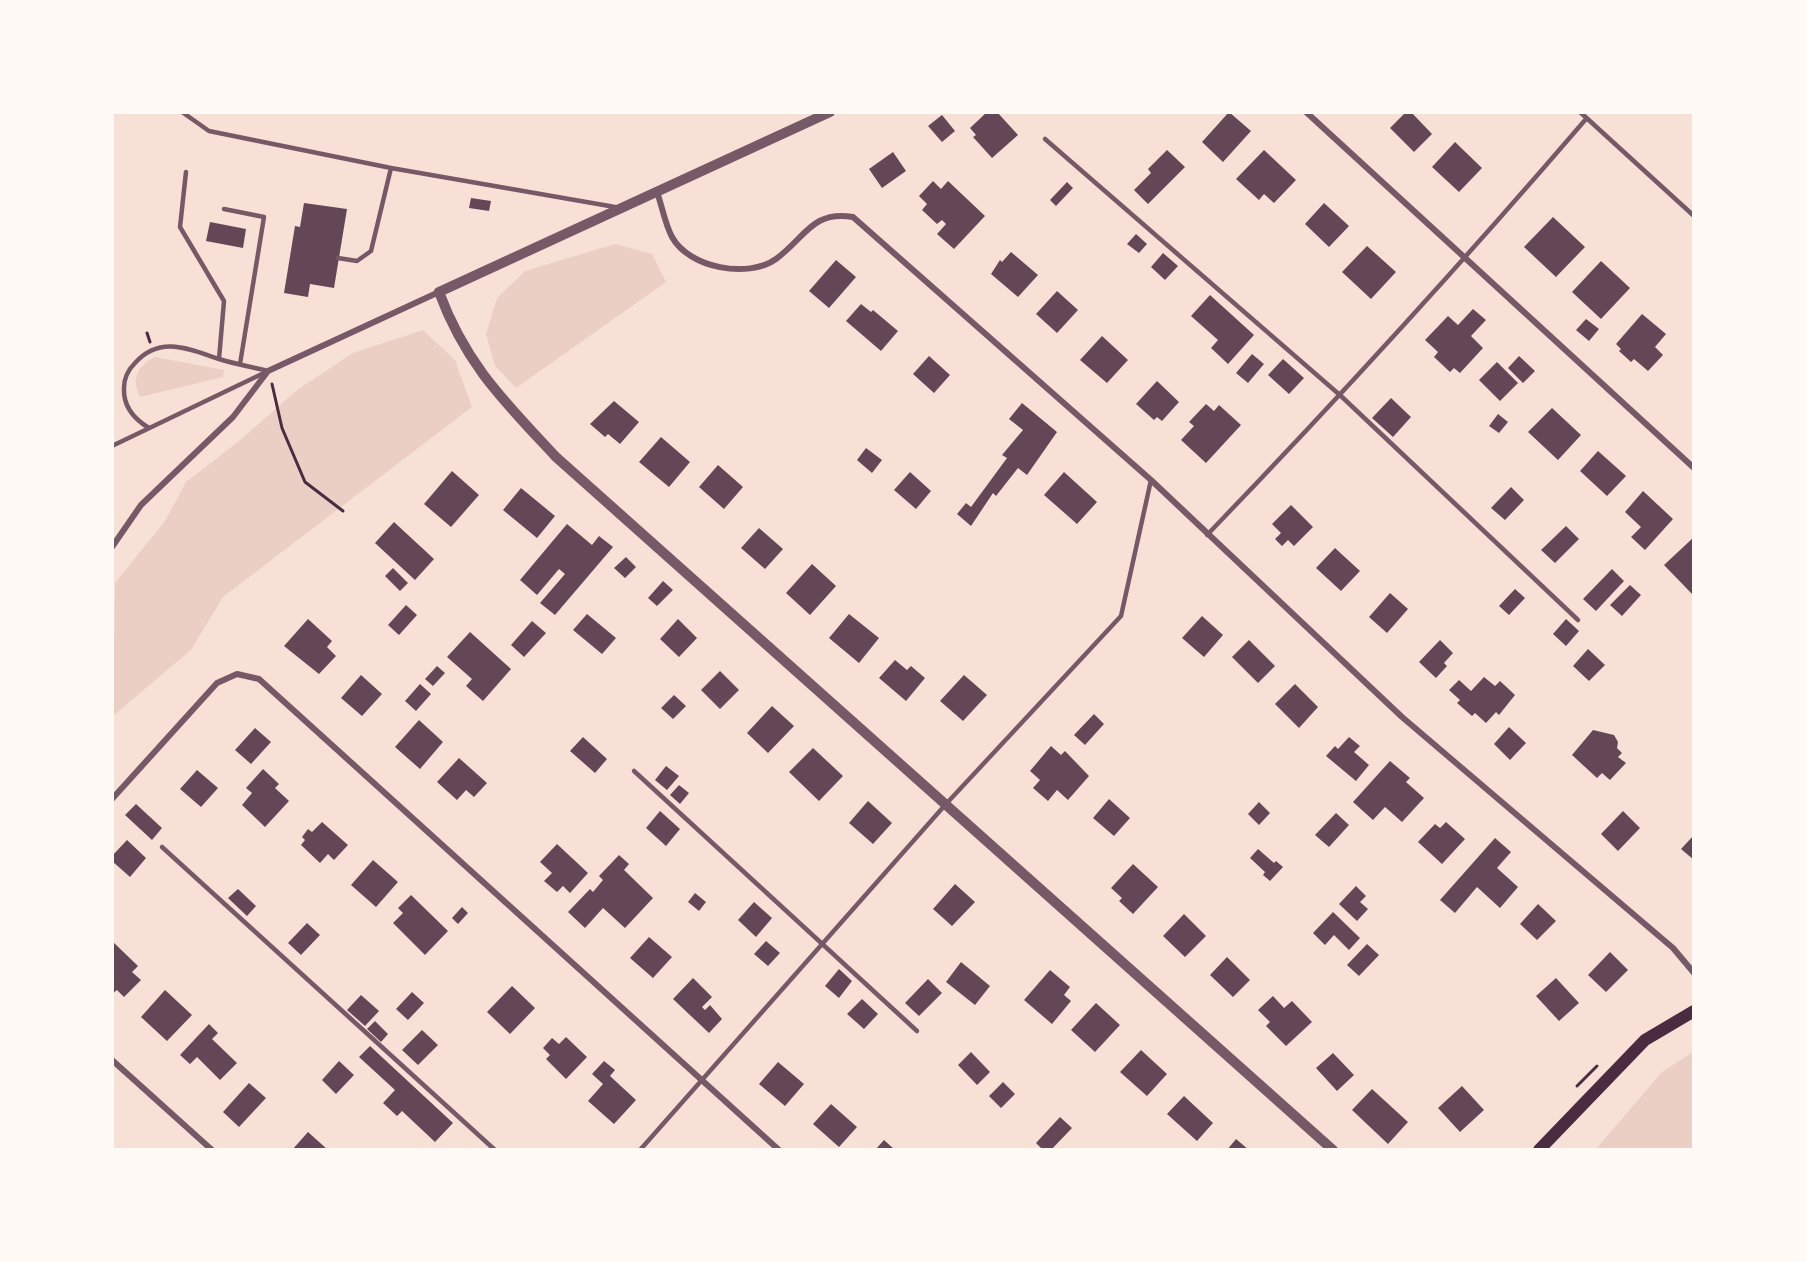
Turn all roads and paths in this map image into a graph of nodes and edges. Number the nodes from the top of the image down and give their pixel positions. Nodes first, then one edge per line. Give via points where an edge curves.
1 (182, 112) edge
2 (830, 112) edge
3 (1306, 112) edge
4 (1580, 112) edge
5 (1586, 119) junction
6 (1045, 139) dead end
7 (391, 168) junction
8 (186, 172) dead end
9 (657, 192) junction
10 (621, 208) junction
11 (224, 209) dead end
12 (1694, 216) edge
13 (338, 258) dead end
14 (1466, 258) junction
15 (439, 292) junction
16 (219, 359) junction
17 (240, 364) junction
18 (268, 371) junction
19 (1341, 396) junction
20 (149, 428) junction
21 (112, 446) edge
22 (1694, 468) edge
23 (1151, 480) junction
24 (343, 511) dead end
25 (1208, 536) junction
26 (112, 547) edge
27 (1578, 620) dead end
28 (634, 771) dead end
29 (116, 792) edge
30 (112, 799) edge
31 (946, 804) junction
32 (162, 847) dead end
33 (821, 945) junction
34 (1694, 972) edge
35 (1694, 1011) edge
36 (917, 1031) dead end
37 (112, 1060) edge
38 (1602, 1061) dead end
39 (702, 1080) junction
40 (1577, 1086) dead end
41 (212, 1149) edge
42 (495, 1149) edge
43 (640, 1149) edge
44 (779, 1149) edge
45 (1333, 1149) edge
46 (1539, 1149) edge

1 - 7 lane via 209,131
2 - 9 street
3 - 14 street
4 - 5 lane
5 - 12 lane
5 - 14 lane
6 - 19 lane
7 - 10 lane
7 - 13 lane via 371,251 357,261
8 - 16 lane via 180,227 224,301
9 - 10 street
9 - 23 street via 672,237 685,251 729,269 752,268 775,260 818,220 836,214 853,217
10 - 15 street
11 - 17 lane via 264,217
14 - 19 lane
14 - 22 street
15 - 18 street
15 - 31 street via 459,339 485,380 556,457
16 - 17 lane
16 - 20 lane via 187,346 166,345 141,356 124,381 123,396 135,418
17 - 18 lane
18 - 20 lane
18 - 24 path via 282,428 305,482
18 - 26 street via 233,417 141,505
19 - 25 lane
19 - 27 lane
20 - 21 lane
23 - 25 street
23 - 31 lane via 1121,616
25 - 34 street via 1402,717 1673,948
28 - 33 lane
29 - 30 street
29 - 39 street via 217,684 237,674 259,679
31 - 33 lane
31 - 45 street
32 - 42 lane
33 - 36 lane
33 - 39 lane
35 - 46 main road via 1645,1040
37 - 41 street
38 - 40 path
39 - 43 lane
39 - 44 street

